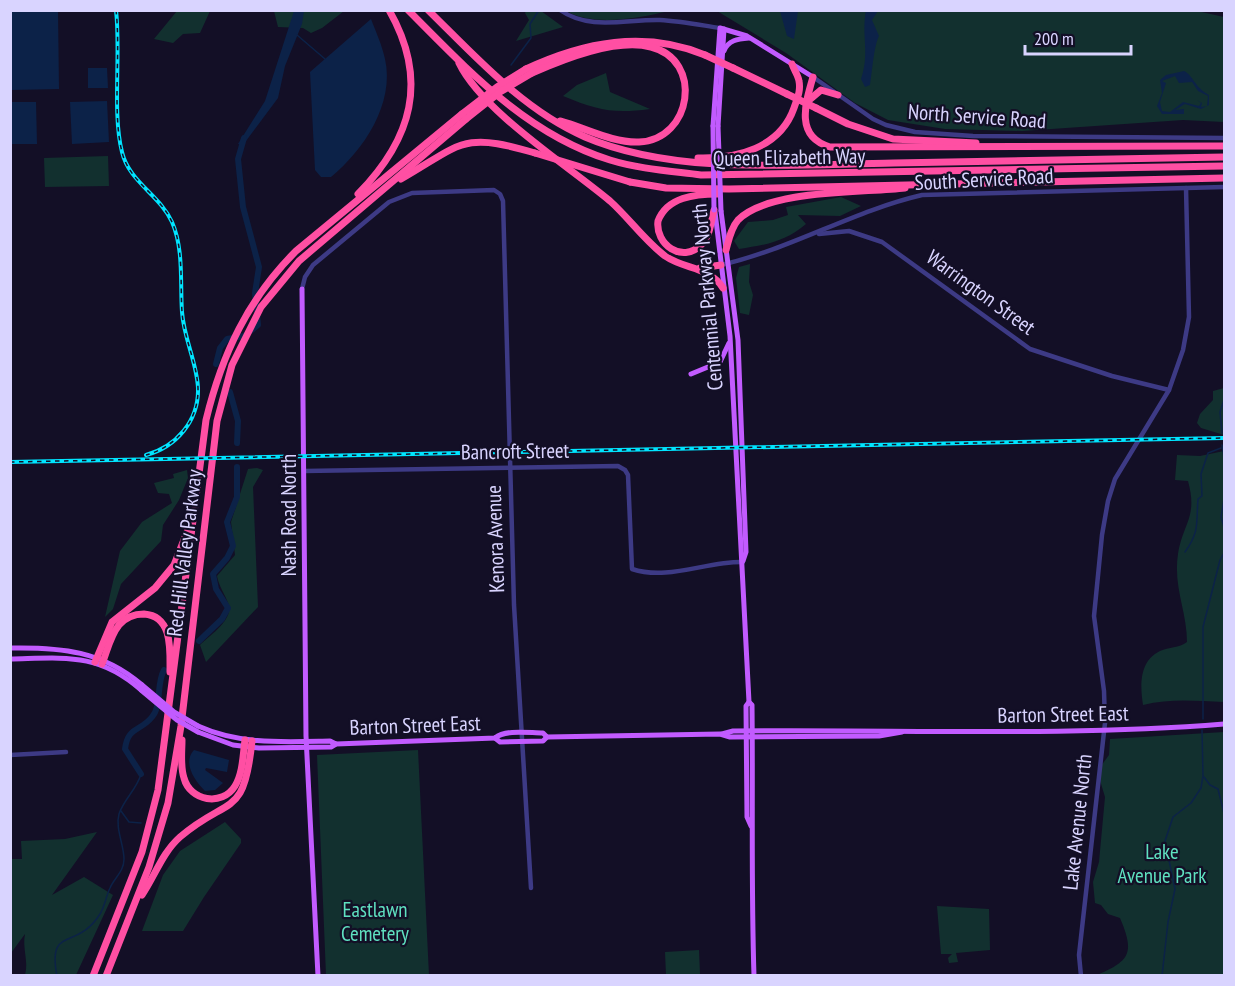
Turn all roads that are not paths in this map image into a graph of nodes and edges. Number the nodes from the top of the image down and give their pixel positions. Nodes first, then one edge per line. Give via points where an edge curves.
1 (389, 10) edge
2 (408, 10) edge
3 (428, 10) edge
4 (560, 10) edge
5 (722, 28) junction
6 (751, 38) junction
7 (456, 58) junction
8 (722, 58) junction
9 (792, 64) junction
10 (529, 71) junction
11 (812, 77) junction
12 (800, 92) junction
13 (838, 95) junction
14 (806, 103) junction
15 (464, 116) junction
16 (550, 119) junction
17 (716, 126) junction
18 (1224, 138) edge
19 (1224, 146) edge
20 (987, 147) junction
21 (1224, 157) edge
22 (678, 162) junction
23 (1224, 166) edge
24 (1224, 178) edge
25 (925, 184) junction
26 (388, 186) junction
27 (1224, 187) edge
28 (1186, 188) junction
29 (729, 189) junction
30 (497, 191) joint
31 (345, 209) junction
32 (718, 211) junction
33 (805, 237) junction
34 (723, 250) junction
35 (725, 264) junction
36 (692, 268) junction
37 (723, 288) junction
38 (302, 289) joint
39 (730, 336) junction
40 (691, 374) dead end
41 (1169, 390) junction
42 (509, 467) junction
43 (304, 471) junction
44 (192, 522) junction
45 (743, 562) junction
46 (10, 648) edge
47 (20, 648) junction
48 (10, 657) edge
49 (44, 659) junction
50 (99, 661) junction
51 (171, 689) junction
52 (1224, 724) edge
53 (181, 726) junction
54 (1104, 731) junction
55 (522, 733) junction
56 (749, 734) junction
57 (547, 737) junction
58 (495, 738) junction
59 (522, 741) junction
60 (248, 744) junction
61 (306, 745) junction
62 (66, 752) dead end
63 (10, 755) edge
64 (531, 888) dead end
65 (136, 902) junction
66 (93, 975) edge
67 (106, 975) edge
68 (318, 975) edge
69 (754, 975) edge
70 (1081, 975) edge

1 - 31 highway via 408,55 409,110 391,155
2 - 7 highway, Queen Elizabeth Way
3 - 16 highway, Queen Elizabeth Way via 516,94
4 - 5 street via 590,22 662,20
5 - 6 main road, North Service Road
5 - 8 main road, Centennial Parkway North
5 - 17 main road, Centennial Parkway North
6 - 8 main road via 728,44
6 - 9 main road, North Service Road
7 - 23 highway, Queen Elizabeth Way via 541,128 585,151 634,166 700,175
7 - 36 highway via 465,76 496,108 610,202 666,257
8 - 17 main road, Centennial Parkway North
9 - 11 main road, North Service Road
9 - 12 highway
10 - 15 highway, bridge
10 - 16 highway via 583,54 637,46 665,53 684,77 683,111 674,125 655,138 629,141
10 - 20 highway, bridge via 569,52 623,41 666,42 705,55 848,124 886,137
11 - 12 highway via 804,82
11 - 13 street, North Service Road
11 - 14 highway
12 - 22 highway via 786,125 770,141 728,156
13 - 14 highway via 821,90
13 - 18 street, North Service Road via 886,125 941,135
14 - 20 highway via 804,117 810,134 830,147
15 - 26 highway
15 - 31 highway
16 - 22 highway, Queen Elizabeth Way via 609,146
17 - 32 main road, Centennial Parkway North, bridge
19 - 20 highway
21 - 22 highway, Queen Elizabeth Way via 802,164
24 - 25 highway
25 - 29 highway
25 - 34 highway via 810,196 758,208 737,221
26 - 29 highway, bridge via 448,150 466,143 492,141 630,182 666,188
26 - 53 highway, Red Hill Valley Parkway via 283,278 243,340 232,365 219,407
27 - 28 street, South Service Road
28 - 33 street, South Service Road via 922,195
28 - 41 street, Lake Avenue North via 1189,317
29 - 32 highway via 668,205 658,221 661,239 678,252 697,249 706,239
30 - 38 street, Nash Road North via 400,196 313,265
30 - 42 street, Kenora Avenue via 503,201
31 - 44 highway, Red Hill Valley Parkway via 275,271 233,338 211,399
32 - 34 main road, Centennial Parkway North
33 - 35 street, South Service Road
33 - 41 street, Warrington Street via 849,231 882,242 1030,349
34 - 35 main road, Centennial Parkway North
35 - 36 highway
35 - 37 main road, Centennial Parkway North
35 - 45 main road, Centennial Parkway North via 738,340 746,552
36 - 37 highway via 715,276
37 - 39 main road, Centennial Parkway North
38 - 43 main road, Nash Road North
39 - 40 main road via 720,362
39 - 45 main road, Centennial Parkway North
41 - 54 street, Lake Avenue North via 1115,479 1108,501 1094,602 1105,702
42 - 43 street, Bancroft Street
42 - 45 street, Bancroft Street via 622,468 628,479 632,569 688,570
42 - 55 street, Kenora Avenue
43 - 61 main road, Nash Road North
44 - 50 highway via 174,565 155,588 111,622
44 - 51 highway, Red Hill Valley Parkway
45 - 56 main road, Centennial Parkway North via 752,705
46 - 47 main road, Barton Street East
47 - 48 main road
47 - 49 main road
47 - 50 main road, Barton Street East via 63,649
48 - 49 main road, Barton Street East
49 - 50 main road, Barton Street East
50 - 51 highway via 122,621 139,614 153,616 164,625 169,637
50 - 60 main road, Barton Street East, bridge via 142,688 177,720
51 - 66 highway, Red Hill Valley Parkway via 151,821
52 - 54 main road, Barton Street East
53 - 60 highway via 183,776 191,790 203,798 221,797 234,787
53 - 65 highway, Red Hill Valley Parkway via 162,826
54 - 56 main road, Barton Street East
54 - 70 street, Lake Avenue North via 1079,955
55 - 57 main road, Barton Street East via 543,733
55 - 58 main road, Barton Street East via 500,734
55 - 59 street, Kenora Avenue
56 - 57 main road, Barton Street East
56 - 69 main road, Centennial Parkway North via 747,817 751,826
57 - 59 main road, Barton Street East via 543,741
58 - 59 main road, Barton Street East via 500,742
58 - 61 main road, Barton Street East via 336,744 330,741
59 - 64 street, Kenora Avenue
60 - 61 main road, Barton Street East
60 - 65 highway via 248,774 239,797 174,843
61 - 68 main road, Nash Road North
62 - 63 street
65 - 67 highway, Red Hill Valley Parkway

